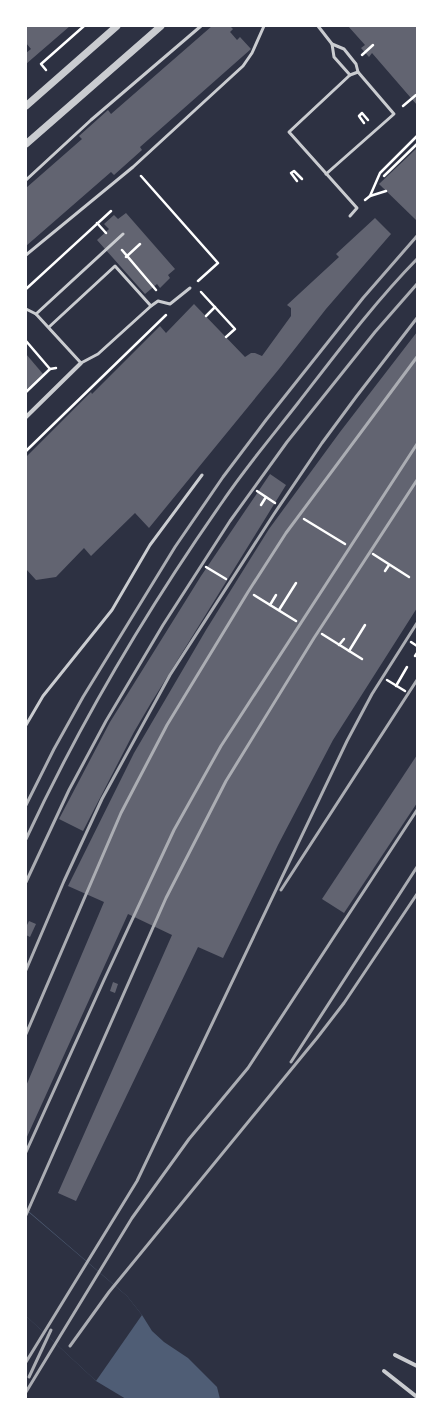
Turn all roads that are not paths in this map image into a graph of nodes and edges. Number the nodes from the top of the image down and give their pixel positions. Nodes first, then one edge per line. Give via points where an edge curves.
1 (117, 26) edge
2 (161, 26) edge
3 (201, 26) edge
4 (264, 26) edge
5 (318, 26) edge
6 (332, 44) junction
7 (358, 72) junction
8 (350, 75) junction
9 (26, 106) edge
10 (26, 144) edge
11 (326, 174) junction
12 (26, 180) edge
13 (350, 216) dead end
14 (123, 234) dead end
15 (26, 255) edge
16 (190, 288) dead end
17 (151, 306) junction
18 (26, 309) edge
19 (36, 314) junction
20 (49, 328) junction
21 (81, 362) junction
22 (26, 417) edge
23 (202, 475) dead end
24 (26, 725) edge
25 (395, 1355) dead end
26 (417, 1366) edge
27 (384, 1370) dead end
28 (417, 1397) edge

1 - 9 street
2 - 10 street
3 - 12 lane via 91,120
4 - 15 lane via 243,66 133,167
5 - 6 lane
6 - 7 lane via 344,49 356,64
6 - 8 lane via 334,57
7 - 8 lane
7 - 11 lane via 394,114
8 - 11 lane via 289,132
11 - 13 lane via 357,208
14 - 19 lane
16 - 17 lane via 170,304 158,301
17 - 20 lane via 115,266
17 - 21 lane via 98,354
18 - 19 lane
19 - 20 lane
20 - 21 lane
21 - 22 street
23 - 24 lane via 150,545 112,610 43,696
25 - 26 street
27 - 28 street

